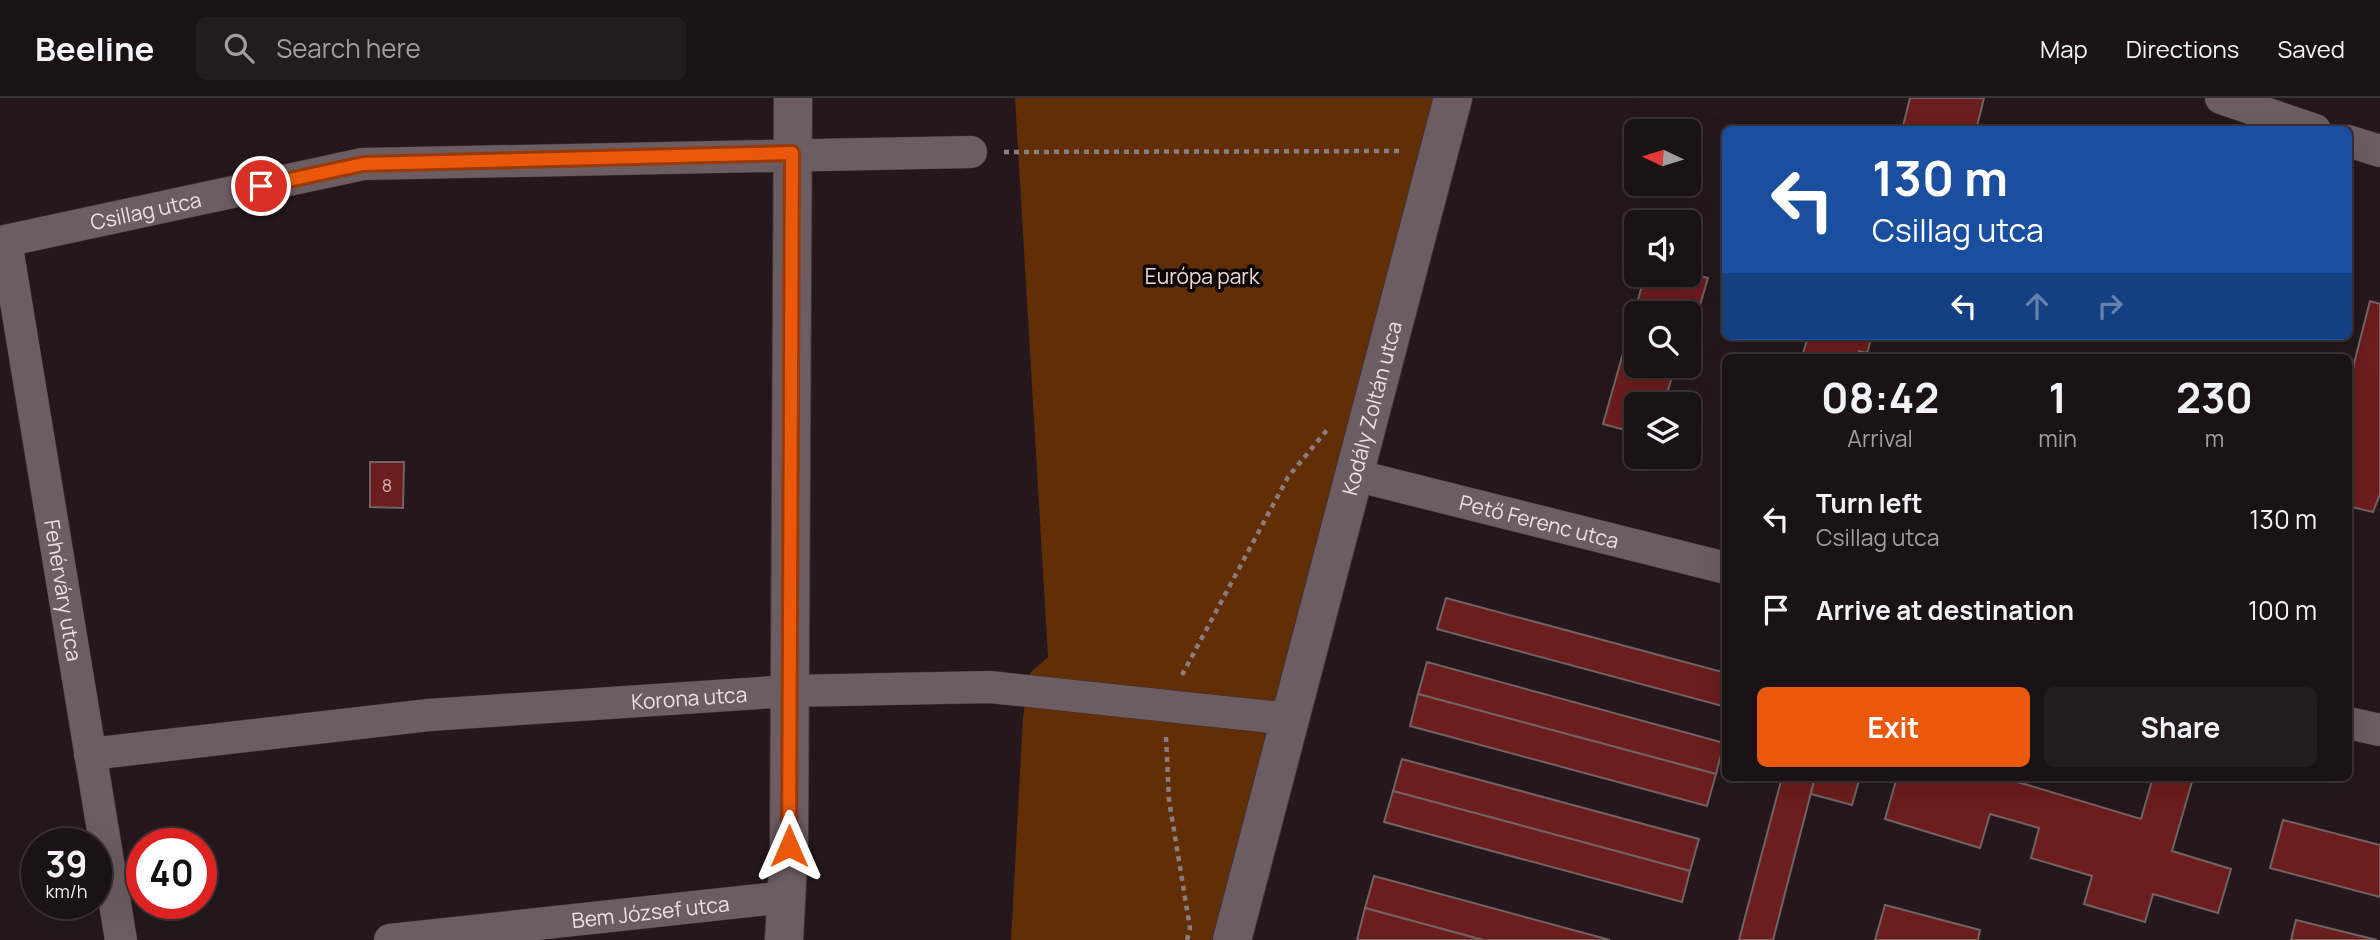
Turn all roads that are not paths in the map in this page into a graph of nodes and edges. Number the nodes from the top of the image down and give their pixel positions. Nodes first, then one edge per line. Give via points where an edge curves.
1 (793, 98) edge
2 (1453, 98) edge
3 (2221, 98) edge
4 (2303, 126) edge
5 (2352, 142) edge
6 (2380, 151) edge
7 (971, 152) road end
8 (792, 153) junction
9 (3, 242) edge
10 (1354, 475) junction
11 (1722, 567) edge
12 (789, 691) junction
13 (1290, 719) junction
14 (2352, 724) edge
15 (2380, 730) edge
16 (90, 754) junction
17 (786, 897) junction
18 (121, 940) edge
19 (390, 940) edge
20 (784, 940) edge
21 (1232, 940) edge

1 - 8 street
2 - 10 street, Kodály Zoltán utca
3 - 4 street
5 - 6 street
7 - 8 street, Csillag utca
8 - 9 street, Csillag utca via 363,164
8 - 12 street
9 - 16 street, Fehérváry utca
10 - 11 street, Pető Ferenc utca
10 - 13 street, Kodály Zoltán utca
12 - 13 street, Korona utca via 990,687
12 - 16 street, Korona utca via 429,715
12 - 17 street
13 - 21 street, Kodály Zoltán utca
14 - 15 street
16 - 18 street, Fehérváry utca
17 - 19 street, Bem József utca
17 - 20 street

